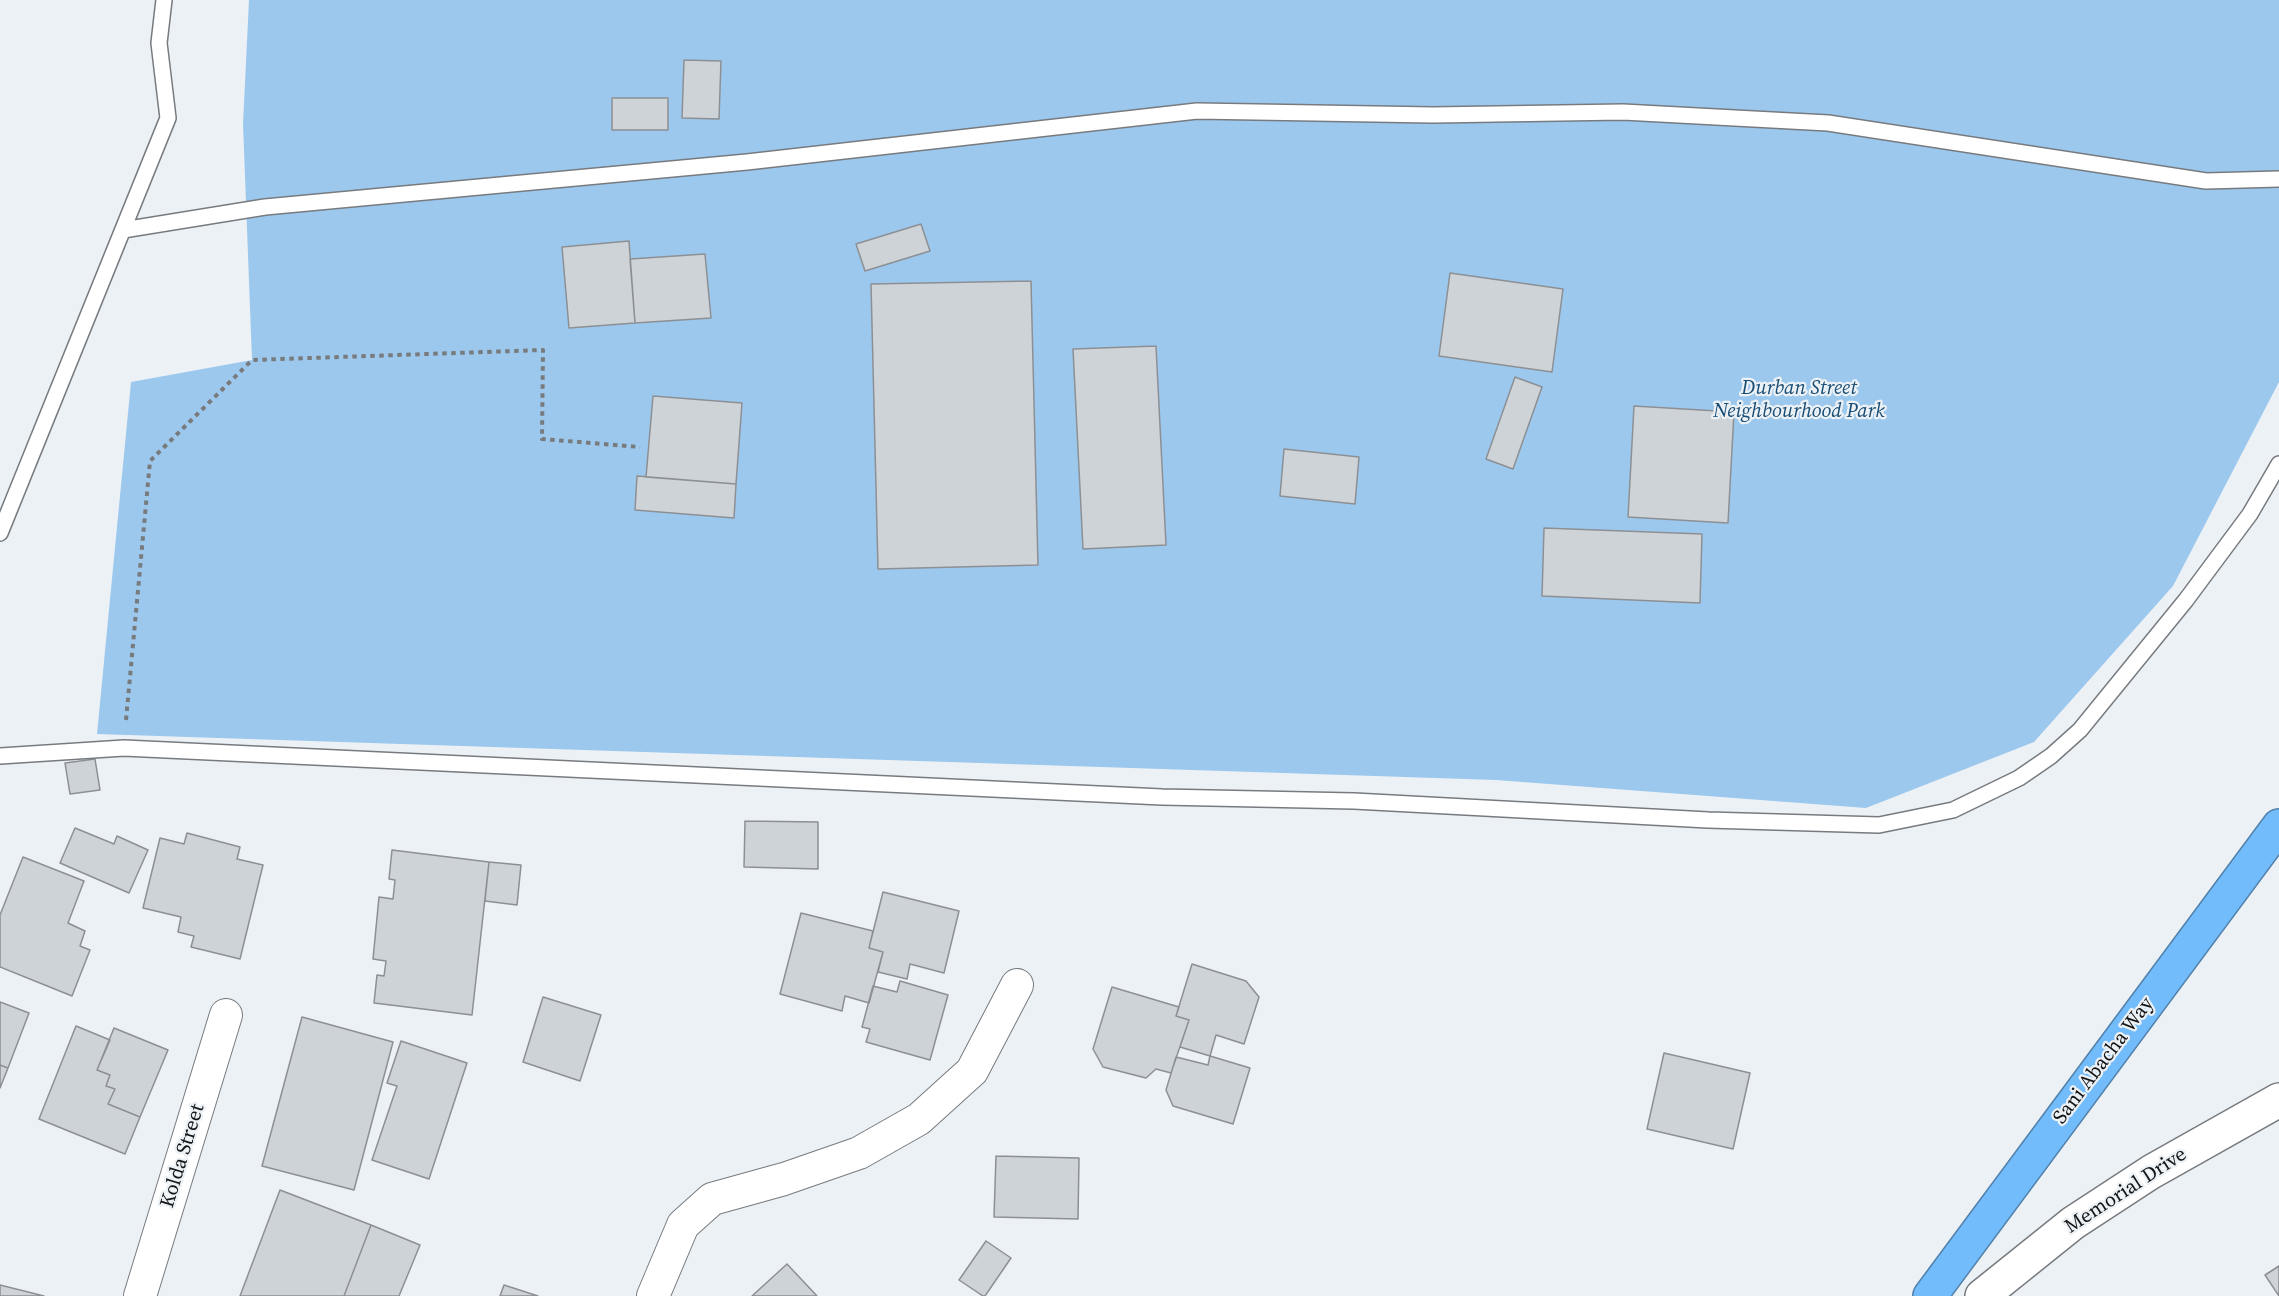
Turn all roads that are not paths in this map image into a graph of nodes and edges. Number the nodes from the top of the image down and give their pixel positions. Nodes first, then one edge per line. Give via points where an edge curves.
1 (164, 0) edge
2 (2279, 179) edge
3 (123, 230) junction
4 (2279, 464) edge
5 (0, 533) edge
6 (0, 756) edge
7 (2279, 826) edge
8 (1017, 985) dead end
9 (226, 1015) dead end
10 (2279, 1100) edge
11 (140, 1296) edge
12 (653, 1296) edge
13 (1930, 1296) edge
14 (1982, 1296) edge

1 - 3 lane via 159,43 168,118
2 - 3 lane via 2206,181 1828,123 1623,112 1433,116 1197,111 747,162 265,207
3 - 5 lane
4 - 6 lane via 2250,514 2186,600 2080,730 2058,750 2019,778 1953,810 1879,825 1354,801 1162,797 123,748
7 - 13 highway, Sani Abacha Way
8 - 12 street via 972,1071 920,1119 859,1153 712,1199 683,1225
9 - 11 street, Kolda Street
10 - 14 street, Memorial Drive via 2151,1172 2073,1223

